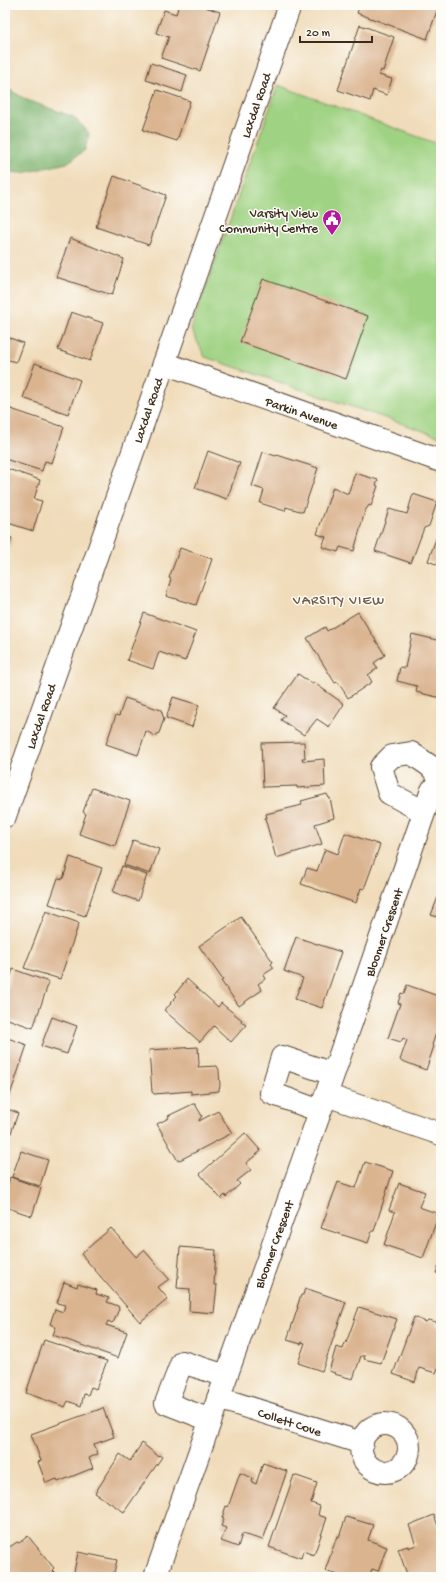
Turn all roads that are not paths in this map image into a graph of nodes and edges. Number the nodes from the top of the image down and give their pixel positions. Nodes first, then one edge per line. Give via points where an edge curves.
1 (290, 5) edge
2 (164, 363) junction
3 (441, 461) edge
4 (441, 779) edge
5 (441, 785) edge
6 (424, 812) junction
7 (5, 816) edge
8 (333, 1074) junction
9 (323, 1103) junction
10 (441, 1134) edge
11 (226, 1376) junction
12 (218, 1398) junction
13 (210, 1420) junction
14 (362, 1443) dead end
15 (154, 1577) edge

1 - 2 street, Laxdal Road
2 - 3 street, Parkin Avenue
2 - 7 street, Laxdal Road
4 - 6 street via 430,766 411,753 392,756 381,767 390,792
5 - 6 street, Bloomer Crescent via 432,790
6 - 8 street, Bloomer Crescent
8 - 9 street, Bloomer Crescent
8 - 9 street via 282,1057 270,1093
9 - 10 street
9 - 11 street, Bloomer Crescent
11 - 12 street, Bloomer Crescent
11 - 13 street via 182,1362 166,1403
12 - 13 street, Bloomer Crescent
12 - 14 street, Collett Cove
13 - 15 street, Bloomer Crescent

